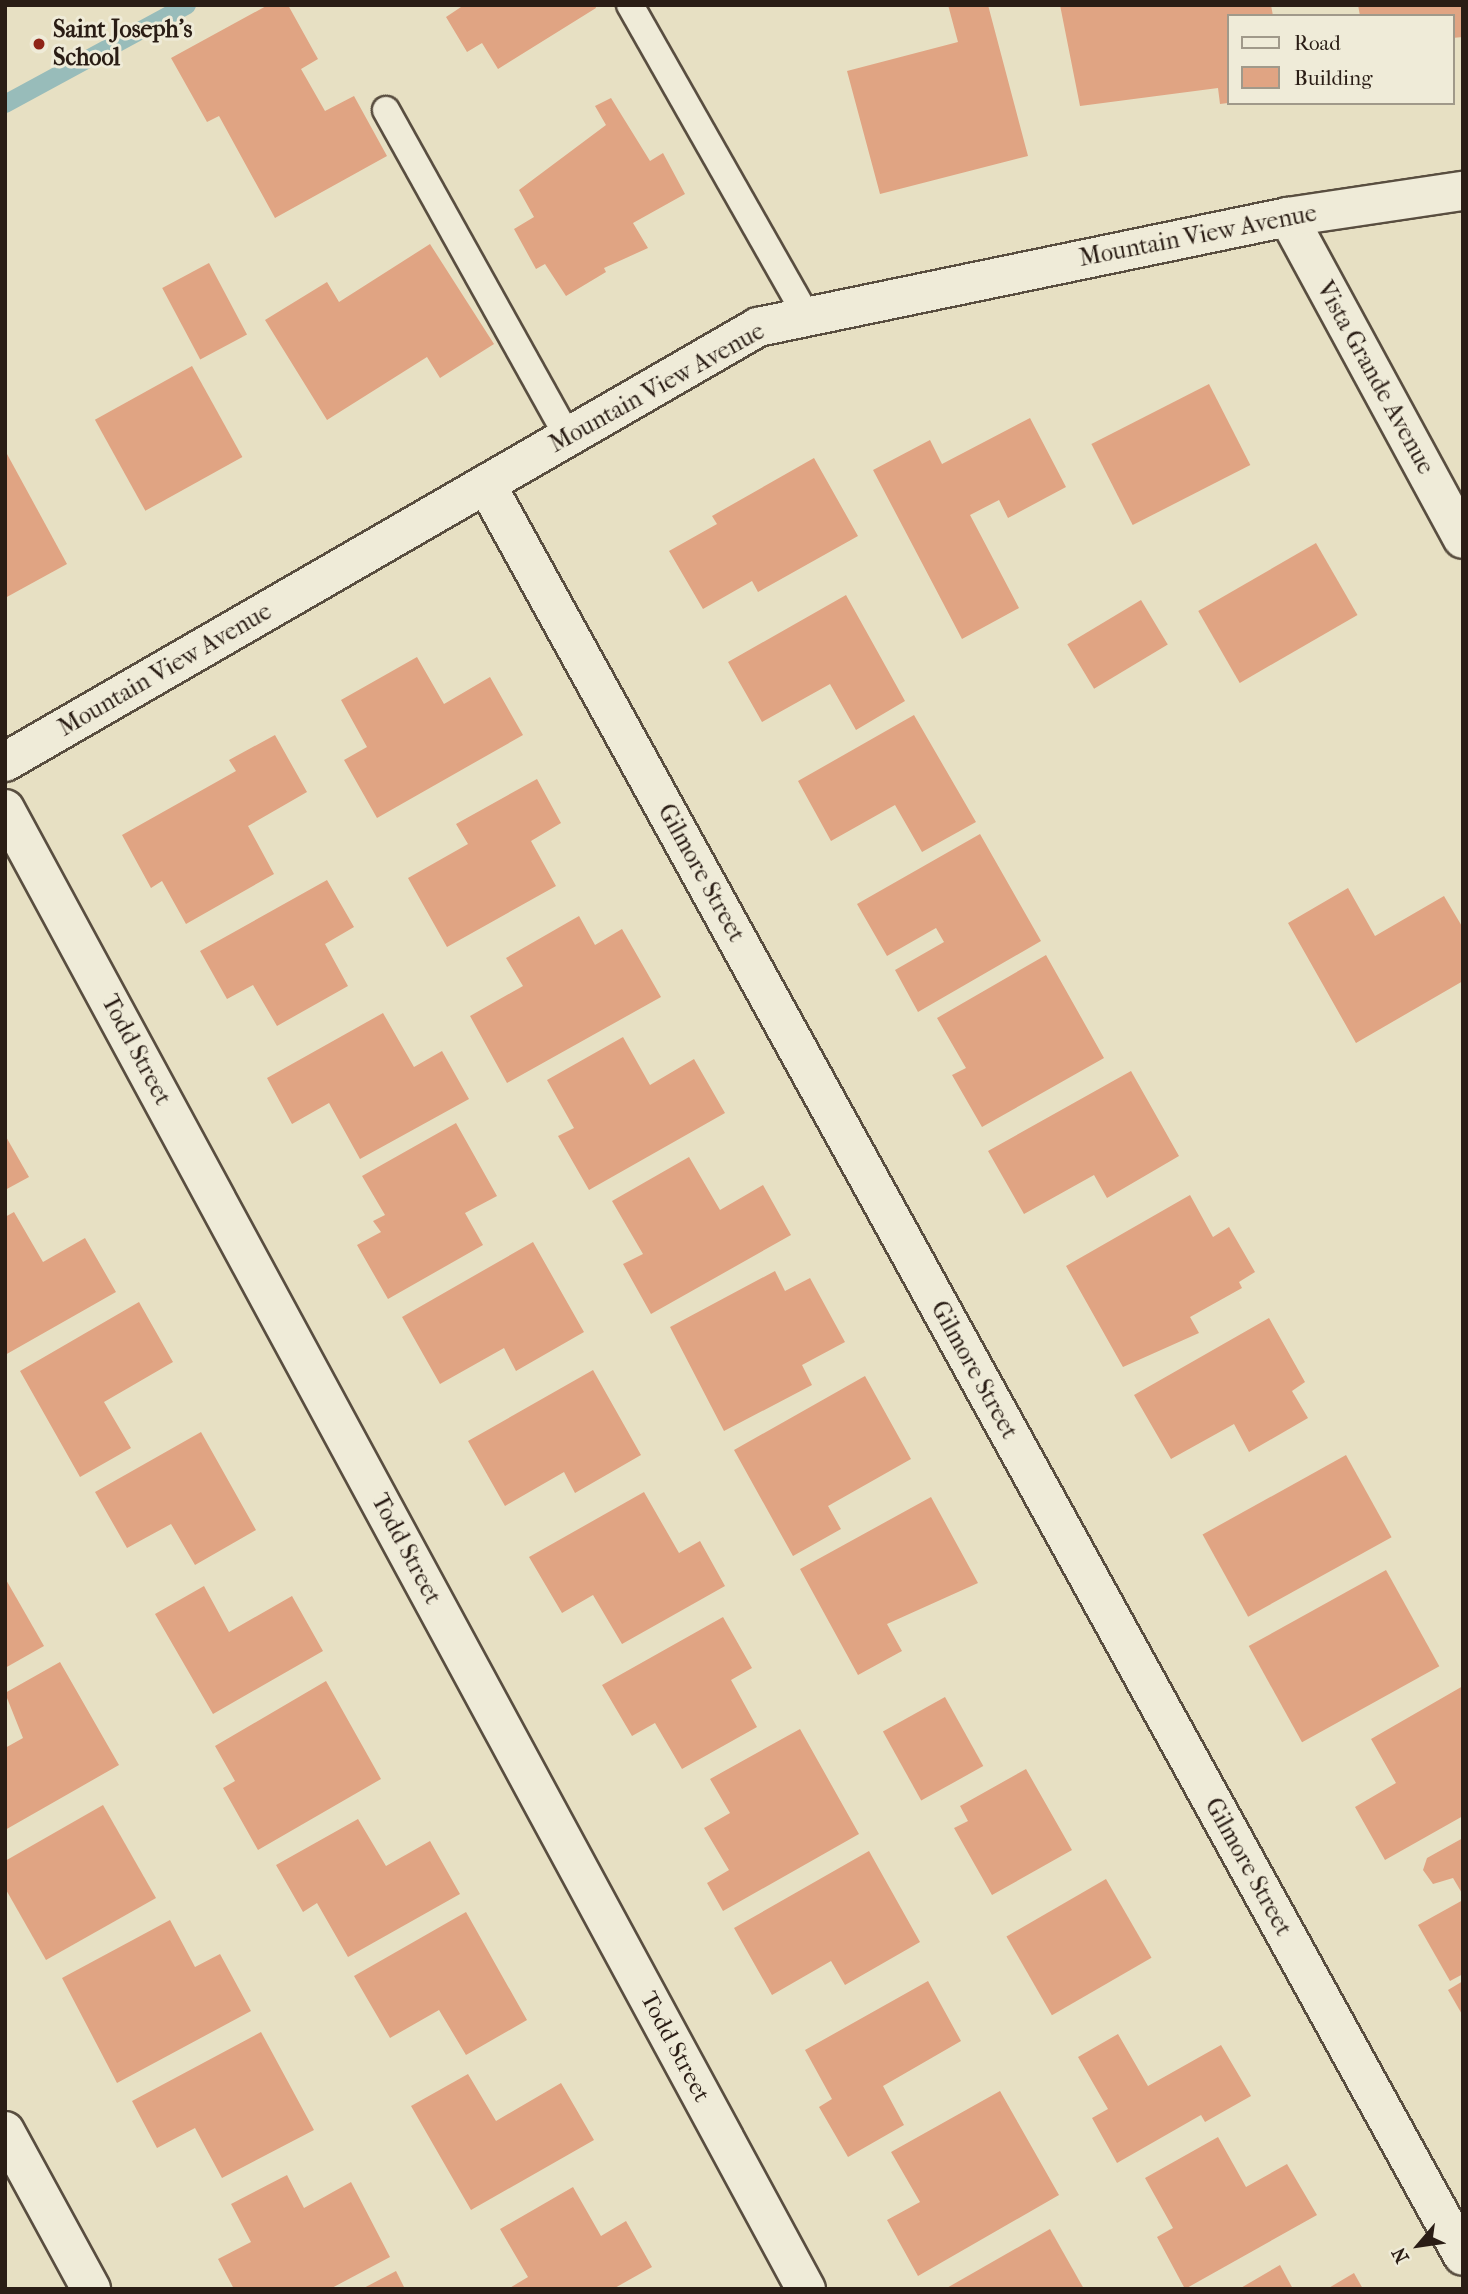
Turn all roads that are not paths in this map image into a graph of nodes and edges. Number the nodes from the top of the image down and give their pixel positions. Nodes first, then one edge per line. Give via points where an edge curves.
1 (629, 5) edge
2 (386, 110) dead end
3 (1463, 191) edge
4 (1288, 217) junction
5 (805, 313) junction
6 (568, 437) junction
7 (486, 484) junction
8 (1463, 539) edge
9 (5, 762) edge
10 (5, 809) edge
11 (5, 2131) edge
12 (1463, 2256) edge
13 (91, 2289) edge
14 (806, 2289) edge

1 - 5 lane
2 - 6 lane
3 - 4 street, Mountain View Avenue
4 - 5 street, Mountain View Avenue
4 - 8 street, Vista Grande Avenue
5 - 6 street, Mountain View Avenue via 758,327
6 - 7 street, Mountain View Avenue
7 - 9 street, Mountain View Avenue
7 - 12 street, Gilmore Street
10 - 14 street, Todd Street
11 - 13 street

